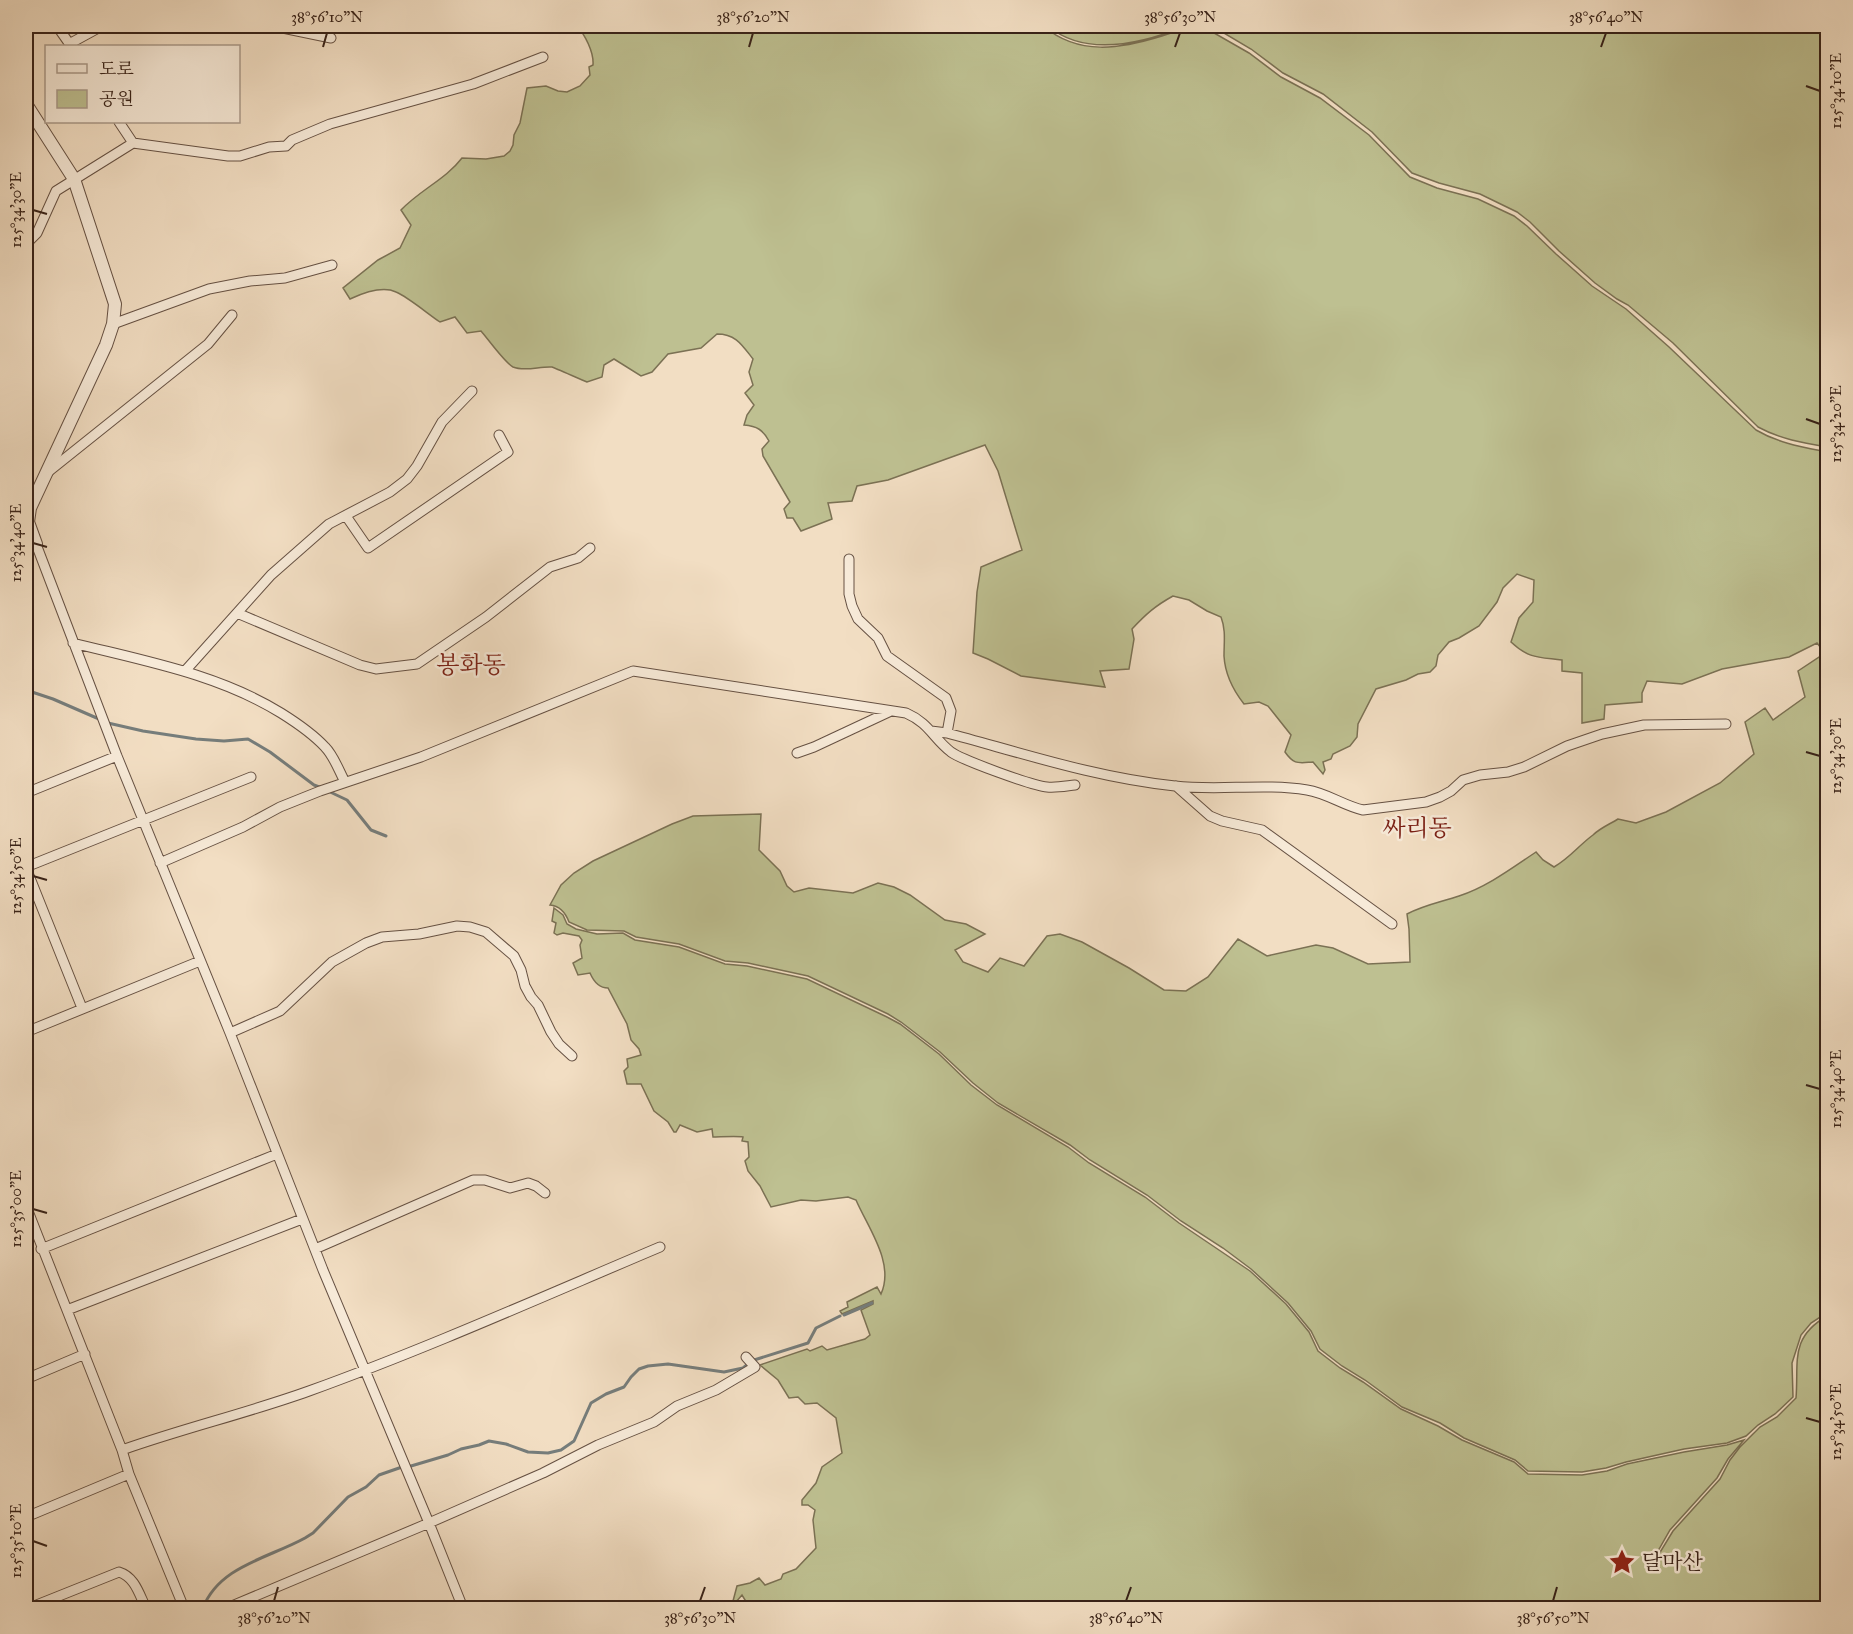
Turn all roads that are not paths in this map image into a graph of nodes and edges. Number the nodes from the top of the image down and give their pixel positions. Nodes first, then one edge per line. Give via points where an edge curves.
1 (57, 26) edge
2 (102, 26) edge
3 (273, 26) edge
4 (331, 38) dead end
5 (70, 45) edge
6 (543, 57) dead end
7 (26, 104) edge
8 (120, 123) edge
9 (133, 143) junction
10 (74, 178) junction
11 (26, 244) edge
12 (332, 265) dead end
13 (232, 315) dead end
14 (113, 324) junction
15 (472, 392) dead end
16 (499, 435) dead end
17 (46, 473) junction
18 (346, 516) junction
19 (31, 546) edge
20 (590, 548) dead end
21 (849, 559) dead end
22 (237, 613) junction
23 (73, 643) junction
24 (185, 671) junction
25 (891, 711) junction
26 (1726, 724) dead end
27 (931, 731) junction
28 (947, 733) junction
29 (797, 753) dead end
30 (117, 756) junction
31 (251, 777) dead end
32 (345, 782) junction
33 (1075, 785) dead end
34 (1176, 786) junction
35 (26, 794) edge
36 (144, 819) junction
37 (160, 863) junction
38 (26, 868) edge
39 (1392, 924) dead end
40 (201, 961) junction
41 (82, 1008) junction
42 (26, 1032) edge
43 (230, 1033) junction
44 (572, 1056) dead end
45 (277, 1154) junction
46 (545, 1193) dead end
47 (26, 1206) edge
48 (303, 1219) junction
49 (28, 1221) edge
50 (660, 1247) dead end
51 (41, 1249) junction
52 (315, 1250) junction
53 (67, 1310) junction
54 (85, 1354) junction
55 (746, 1357) dead end
56 (364, 1371) junction
57 (26, 1379) edge
58 (122, 1450) junction
59 (129, 1473) junction
60 (26, 1517) edge
61 (429, 1523) junction
62 (29, 1608) edge
63 (146, 1608) edge
64 (184, 1608) edge
65 (227, 1608) edge
66 (463, 1608) edge

1 - 5 street
2 - 5 street
3 - 4 street
6 - 9 street via 473,84 330,124 286,146 240,156
7 - 10 street
8 - 9 street
9 - 10 street
10 - 11 street via 56,191 37,233
10 - 14 street via 114,304
12 - 14 street via 285,278 209,289
13 - 17 street via 208,344
14 - 17 street
15 - 18 street via 442,422 407,479
16 - 18 street via 508,452 368,548
17 - 19 street via 30,508
18 - 22 street via 329,525 271,575
19 - 23 street
20 - 22 street via 578,558 550,567 417,664 376,669 360,665
21 - 28 street via 849,594 858,619 878,638 886,656 946,698 951,711
22 - 24 street
23 - 24 street
23 - 30 street
24 - 32 street via 231,687 306,728 327,748
25 - 27 street via 918,718
25 - 29 street
25 - 32 street via 633,671 422,757
26 - 34 street via 1644,725 1602,734 1524,767 1463,780 1426,802 1363,810 1308,790
27 - 28 street
27 - 33 street via 954,755 1031,784
28 - 34 street via 1074,768
30 - 35 street
30 - 36 street
31 - 36 street
32 - 37 street via 280,807
34 - 39 street via 1210,816 1263,830
36 - 37 street
36 - 38 street
37 - 40 street
38 - 41 street
40 - 41 street
40 - 43 street
41 - 42 street
43 - 44 street via 280,1011 333,962 366,943 457,926 486,932 514,956 525,986 551,1032
43 - 45 street
45 - 48 street
45 - 51 street
46 - 52 street via 528,1184 510,1188 473,1180
47 - 49 street
48 - 52 street
48 - 53 street
49 - 51 street
50 - 56 street
51 - 53 street
52 - 56 street
53 - 54 street
54 - 57 street
54 - 58 street
55 - 61 street via 755,1367 716,1390
56 - 58 street via 259,1409
56 - 61 street
58 - 59 street
59 - 60 street
59 - 64 street
61 - 65 street
61 - 66 street
62 - 63 street via 119,1572 133,1582

